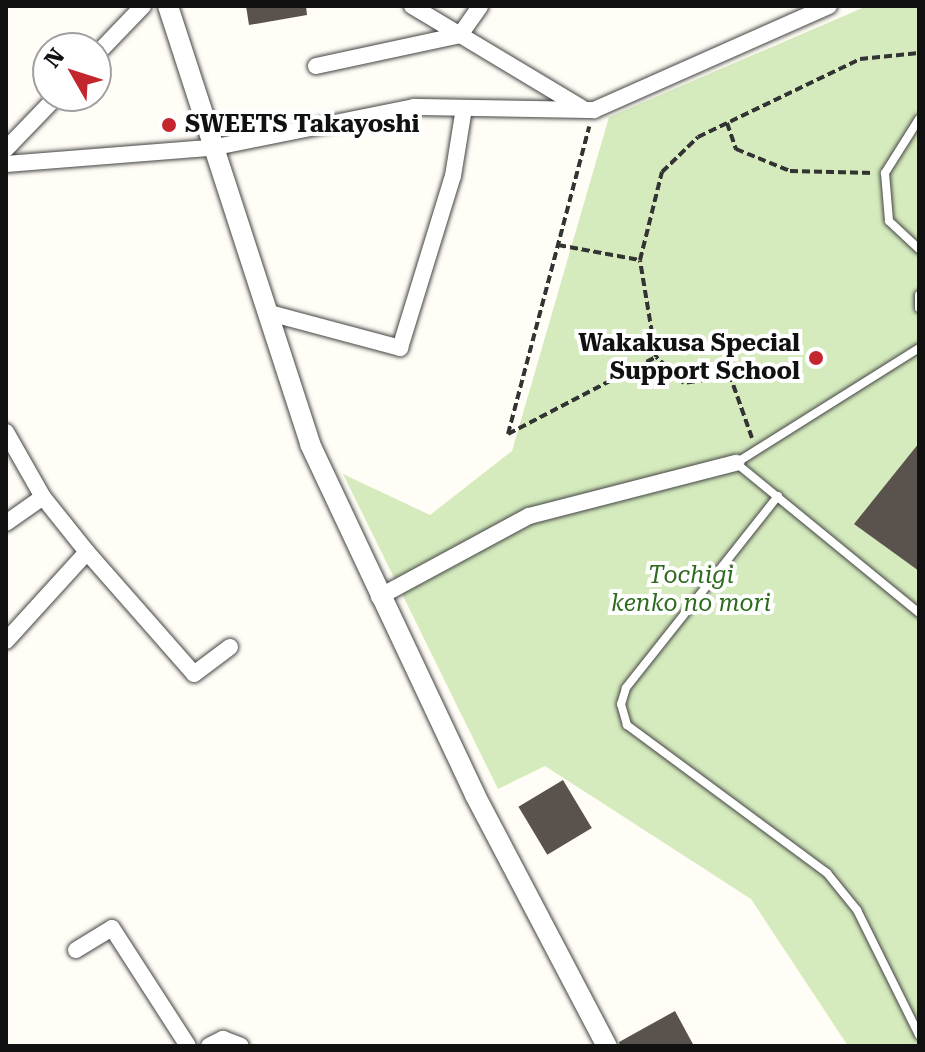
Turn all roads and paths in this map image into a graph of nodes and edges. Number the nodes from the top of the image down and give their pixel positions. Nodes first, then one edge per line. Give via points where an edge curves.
1 (143, 6) edge
2 (168, 6) edge
3 (412, 6) edge
4 (480, 6) edge
5 (829, 6) edge
6 (460, 35) junction
7 (112, 38) edge
8 (919, 53) edge
9 (316, 66) dead end
10 (464, 108) junction
11 (589, 109) junction
12 (42, 112) edge
13 (919, 119) edge
14 (727, 123) junction
15 (211, 148) junction
16 (6, 149) edge
17 (6, 164) edge
18 (885, 173) junction
19 (558, 245) junction
20 (919, 249) edge
21 (640, 260) junction
22 (919, 295) edge
23 (919, 308) edge
24 (266, 312) junction
25 (919, 348) edge
26 (656, 357) junction
27 (6, 432) edge
28 (757, 454) junction
29 (736, 463) junction
30 (778, 496) junction
31 (43, 497) junction
32 (6, 523) edge
33 (87, 552) junction
34 (379, 597) junction
35 (919, 613) edge
36 (6, 641) edge
37 (230, 647) dead end
38 (76, 950) dead end
39 (919, 1035) edge
40 (188, 1046) edge
41 (209, 1046) edge
42 (241, 1046) edge
43 (607, 1046) edge

1 - 7 street
2 - 15 street
3 - 6 street
4 - 6 street
5 - 11 street
6 - 9 street
6 - 11 street
8 - 14 path via 860,59
10 - 11 street
10 - 15 street via 414,107
10 - 24 street via 453,176 400,348
11 - 19 path
12 - 16 street
13 - 18 lane
14 - 18 path via 736,149 790,171
14 - 21 path via 698,137 662,172
15 - 17 street
15 - 24 street
18 - 20 lane via 889,221
19 - 21 path
19 - 26 path via 508,434
21 - 26 path
22 - 23 lane
24 - 34 street via 310,444
25 - 28 lane
26 - 28 path via 684,383 730,376
27 - 31 street
28 - 29 lane
29 - 30 lane
29 - 34 street via 529,516
30 - 35 lane
30 - 39 lane via 626,688 621,704 627,725 827,873 857,910
31 - 32 street
31 - 33 street
33 - 36 street
33 - 37 street via 194,674
34 - 43 street
38 - 40 street via 112,928
41 - 42 street via 223,1039

